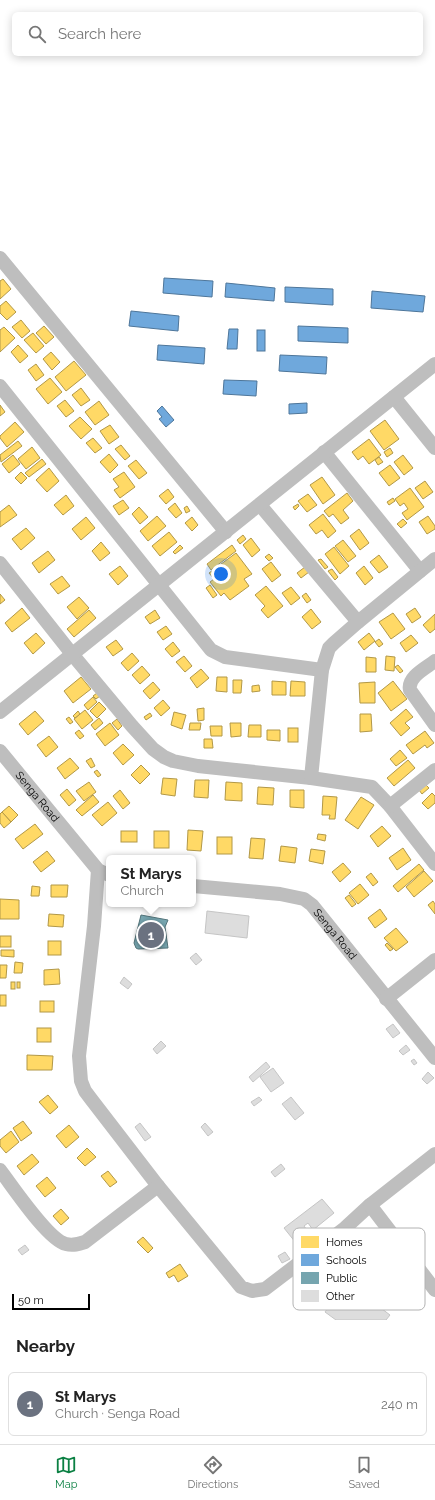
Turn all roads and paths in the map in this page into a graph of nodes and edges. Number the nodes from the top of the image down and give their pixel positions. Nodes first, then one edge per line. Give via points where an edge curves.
1 (0, 258) edge
2 (435, 364) edge
3 (0, 386) edge
4 (394, 397) junction
5 (435, 448) edge
6 (324, 452) junction
7 (260, 505) junction
8 (226, 532) junction
9 (435, 559) edge
10 (0, 563) edge
11 (420, 572) junction
12 (159, 586) junction
13 (358, 622) junction
14 (72, 654) junction
15 (435, 661) edge
16 (322, 670) junction
17 (0, 712) edge
18 (435, 725) edge
19 (0, 752) edge
20 (435, 770) edge
21 (311, 778) junction
22 (390, 806) junction
23 (435, 864) edge
24 (104, 873) edge
25 (196, 886) edge
26 (435, 960) edge
27 (386, 999) junction
28 (435, 1058) edge
29 (435, 1154) edge
30 (0, 1170) edge
31 (158, 1186) junction
32 (370, 1205) junction
33 (345, 1228) edge
34 (388, 1228) edge
35 (293, 1268) edge
36 (425, 1277) edge
37 (435, 1290) edge

1 - 8 street
2 - 4 street
3 - 12 street
4 - 5 street
4 - 6 street
6 - 7 street
6 - 11 street
7 - 8 street
7 - 13 street
8 - 12 street
9 - 11 street
10 - 14 street
11 - 13 street
12 - 14 street
12 - 16 street via 214,653 225,657
13 - 16 street via 329,648
14 - 17 street
14 - 21 street via 132,726 164,757 198,766
15 - 18 street via 414,677 409,685
16 - 21 street
19 - 24 street, Senga Road
20 - 22 street
21 - 22 street via 368,785
22 - 23 street
24 - 31 street via 93,933 79,1056 81,1081 85,1091
25 - 27 street, Senga Road via 280,894 304,899 312,905
26 - 27 street
27 - 28 street, Senga Road
29 - 32 street
30 - 31 street via 56,1240 75,1245 85,1242
31 - 35 street via 241,1287 252,1291 265,1289
32 - 33 street
32 - 34 street
36 - 37 street

